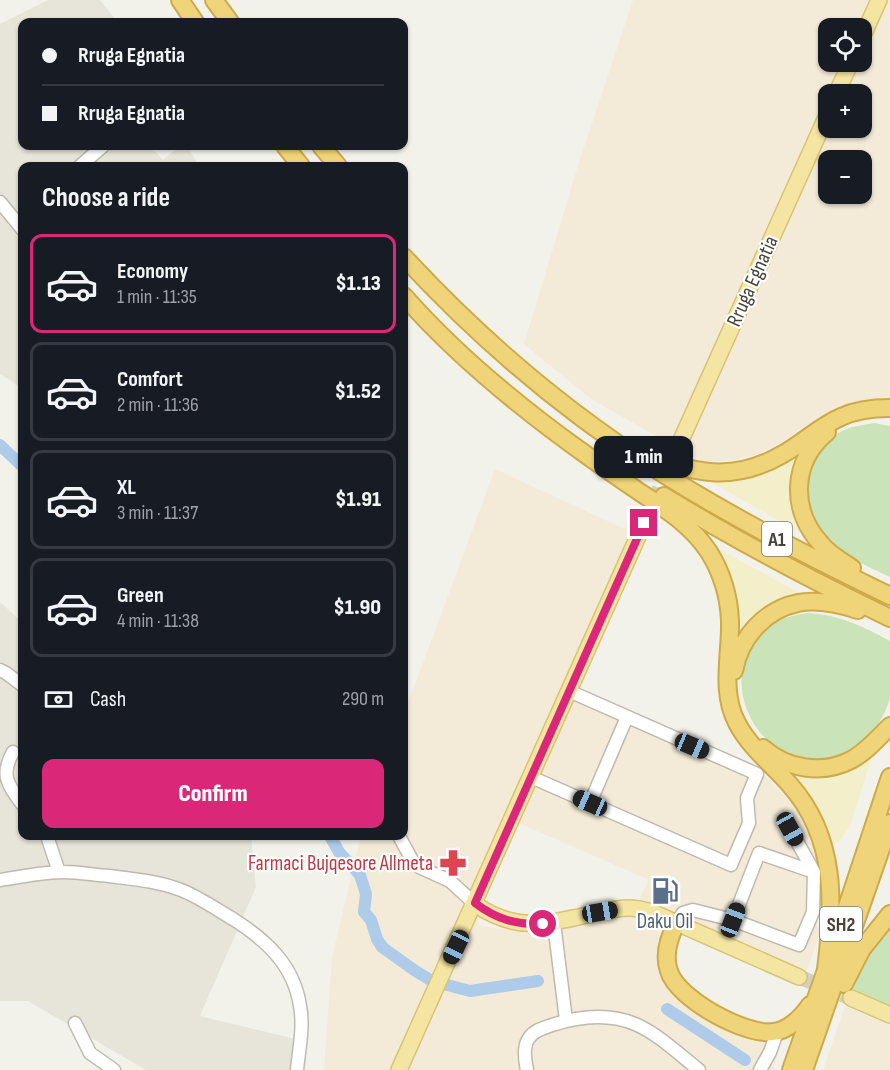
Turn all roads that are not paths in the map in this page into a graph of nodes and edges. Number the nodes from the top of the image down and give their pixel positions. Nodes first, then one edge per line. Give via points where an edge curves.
1 (180, 0) edge
2 (203, 0) edge
3 (214, 0) edge
4 (879, 0) edge
5 (192, 18) edge
6 (215, 18) edge
7 (227, 18) edge
8 (871, 18) edge
9 (818, 135) edge
10 (98, 150) edge
11 (288, 150) edge
12 (312, 150) edge
13 (324, 150) edge
14 (85, 162) edge
15 (298, 162) edge
16 (322, 162) edge
17 (335, 162) edge
18 (0, 202) edge
19 (18, 222) edge
20 (408, 247) edge
21 (408, 261) edge
22 (408, 289) edge
23 (408, 300) edge
24 (475, 322) junction
25 (501, 346) junction
26 (463, 349) junction
27 (491, 375) junction
28 (890, 408) edge
29 (890, 417) edge
30 (677, 449) tunnel mouth
31 (644, 523) tunnel mouth
32 (887, 592) edge
33 (882, 616) edge
34 (0, 670) edge
35 (18, 682) edge
36 (569, 691) junction
37 (627, 717) junction
38 (890, 726) edge
39 (13, 752) dead end
40 (531, 777) junction
41 (890, 777) edge
42 (18, 798) edge
43 (590, 803) junction
44 (890, 823) edge
45 (790, 829) dead end
46 (48, 840) edge
47 (401, 840) edge
48 (59, 872) junction
49 (814, 873) junction
50 (0, 879) edge
51 (475, 903) junction
52 (890, 914) edge
53 (733, 920) junction
54 (554, 922) junction
55 (677, 922) junction
56 (826, 970) junction
57 (799, 977) tunnel mouth
58 (818, 992) junction
59 (851, 998) tunnel mouth
60 (890, 1015) edge
61 (566, 1020) junction
62 (75, 1023) dead end
63 (777, 1032) junction
64 (801, 1068) edge
65 (114, 1070) edge
66 (297, 1070) edge
67 (399, 1070) edge
68 (527, 1070) edge
69 (699, 1070) edge
70 (760, 1070) edge

1 - 5 highway
2 - 6 highway
3 - 7 highway
4 - 8 main road
9 - 30 main road, Rruga Egnatia
10 - 14 street
11 - 15 highway
12 - 16 highway
13 - 17 highway
18 - 19 street
20 - 24 highway
21 - 24 highway, A1
22 - 26 highway, A1
23 - 26 highway
24 - 25 highway, A1
25 - 28 highway via 630,440 690,470 723,473 762,465 839,417
25 - 32 highway, A1 via 530,378 653,467 842,574
26 - 27 highway, A1
27 - 33 highway, A1 via 646,484 738,540
27 - 56 highway via 509,396 673,514 696,536 715,563 729,607 727,686 731,711 750,744 805,803 825,851 831,903
29 - 32 highway via 855,417 831,429 812,447 802,468 799,490 803,515 823,547
31 - 36 main road
33 - 38 highway via 814,602 786,606 763,620 744,641 734,669 734,685 740,717 747,730 766,751 796,766 833,767 850,760
34 - 35 street
36 - 37 street
36 - 40 main road
37 - 43 street
37 - 43 street via 758,774 747,798 749,823 731,865
39 - 42 street via 5,774
40 - 43 street
40 - 51 main road
41 - 56 highway, SH2
44 - 64 highway, SH2
45 - 49 street
46 - 48 street
47 - 51 street via 419,867 450,881
48 - 50 street
48 - 66 street via 143,881 181,890 266,942 296,988 301,1021
49 - 53 street via 759,853
49 - 53 street via 813,912 799,945
51 - 54 main road via 491,915 514,922
51 - 67 main road
52 - 64 highway via 859,954
53 - 55 street via 693,910 683,913
54 - 55 main road via 630,908
54 - 61 street
55 - 57 main road
55 - 63 highway via 666,956 672,980 680,989 738,1025
56 - 58 highway, SH2
58 - 63 highway via 793,1024
58 - 64 highway, SH2
59 - 60 main road
61 - 68 street via 537,1030 529,1038 525,1045
61 - 69 street via 608,1017 638,1025
62 - 65 street via 90,1053
63 - 70 street

